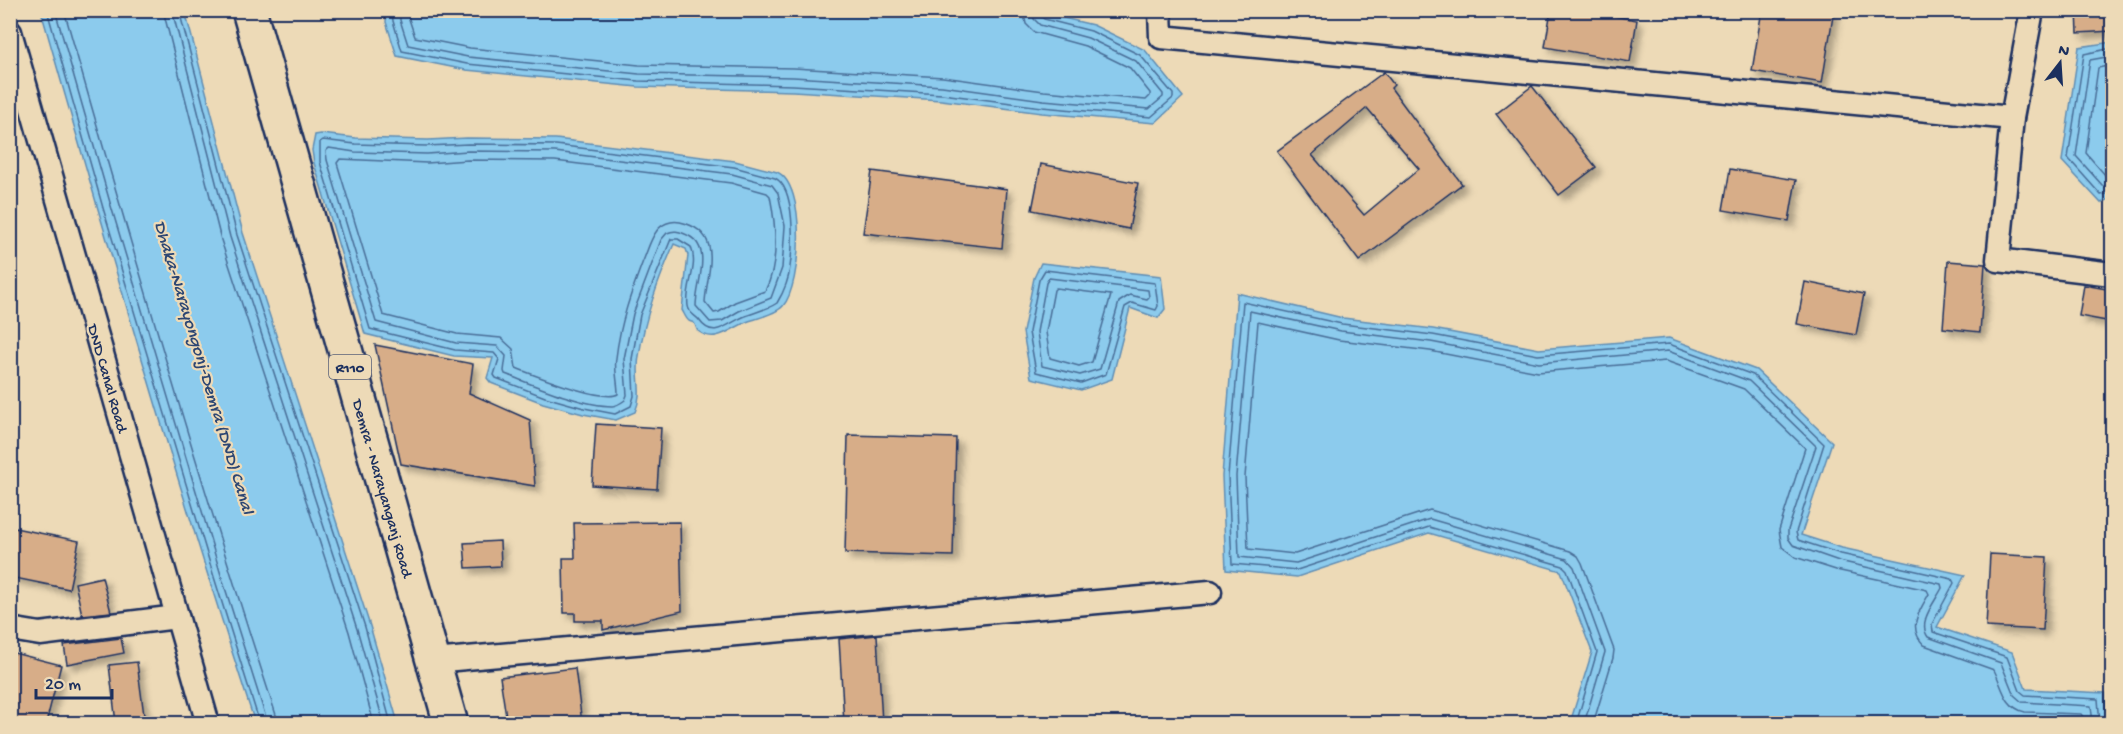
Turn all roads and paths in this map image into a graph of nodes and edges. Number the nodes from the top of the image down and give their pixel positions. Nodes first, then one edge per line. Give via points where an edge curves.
1 (249, 10) edge
2 (1160, 10) edge
3 (2032, 10) edge
4 (10, 32) edge
5 (2012, 118) junction
6 (2112, 274) edge
7 (1210, 592) dead end
8 (177, 618) junction
9 (10, 629) edge
10 (433, 661) junction
11 (208, 723) edge
12 (451, 723) edge

1 - 10 main road, Demra - Narayanganj Road / R110
2 - 5 street via 1161,37
3 - 5 street
4 - 8 street, DND Canal Road
5 - 6 street via 1998,260
7 - 10 street
8 - 9 street via 40,634
8 - 11 street, DND Canal Road
10 - 12 main road, Demra - Narayanganj Road / R110

